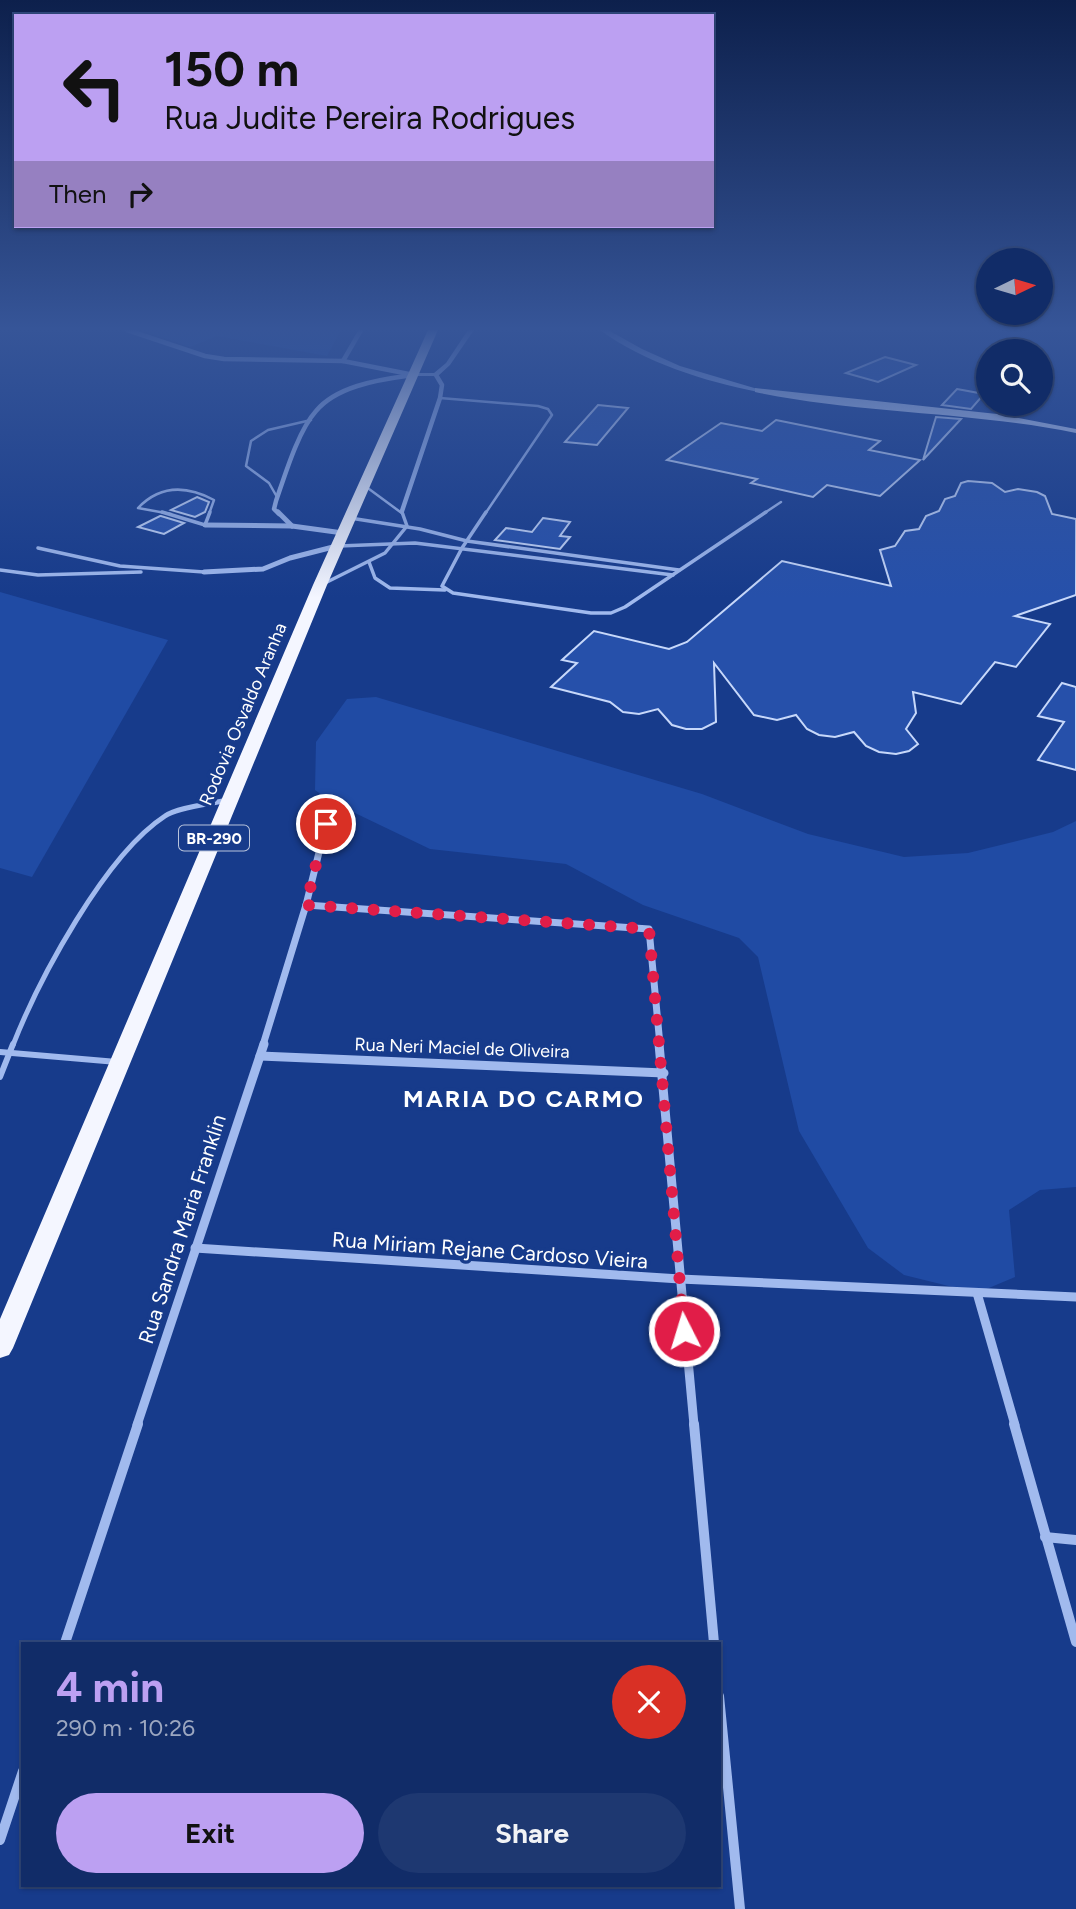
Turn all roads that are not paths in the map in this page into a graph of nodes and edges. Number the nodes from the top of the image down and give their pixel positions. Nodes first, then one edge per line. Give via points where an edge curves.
1 (395, 419) edge
2 (433, 419) edge
3 (549, 419) edge
4 (1022, 419) edge
5 (311, 420) joint
6 (1076, 422) edge
7 (1063, 424) junction
8 (1076, 431) edge
9 (365, 486) junction
10 (277, 497) junction
11 (781, 502) dead end
12 (402, 511) junction
13 (205, 525) junction
14 (292, 526) junction
15 (407, 526) junction
16 (344, 532) junction
17 (467, 541) junction
18 (396, 542) junction
19 (38, 548) dead end
20 (462, 548) junction
21 (369, 562) junction
22 (0, 570) edge
23 (680, 570) junction
24 (158, 571) junction
25 (204, 572) joint
26 (673, 575) junction
27 (320, 585) junction
28 (445, 590) junction
29 (230, 799) junction
30 (326, 824) dead end
31 (306, 905) junction
32 (0, 1052) edge
33 (11, 1054) junction
34 (260, 1056) junction
35 (120, 1062) junction
36 (664, 1073) junction
37 (0, 1077) edge
38 (195, 1248) junction
39 (680, 1279) junction
40 (977, 1293) junction
41 (1076, 1297) edge
42 (0, 1348) edge
43 (1045, 1537) junction
44 (1076, 1539) edge
45 (65, 1642) edge
46 (714, 1642) edge
47 (1076, 1642) edge
48 (721, 1716) edge
49 (21, 1777) edge
50 (0, 1840) edge
51 (740, 1909) edge

1 - 9 highway, Rodovia Osvaldo Aranha / BR-290
2 - 12 street
3 - 17 lane
4 - 7 main road
5 - 10 street
5 - 10 lane via 268,430 251,441 246,466 269,484
6 - 7 main road
7 - 8 main road
9 - 12 lane
9 - 16 highway, Rodovia Osvaldo Aranha / BR-290
10 - 14 street via 274,509
11 - 23 lane
12 - 15 lane
13 - 13 lane via 170,514 138,508 151,494 179,489 202,494 214,500
13 - 14 street
14 - 16 street
15 - 16 lane
15 - 17 lane
15 - 18 lane
16 - 18 lane
16 - 25 street via 263,569
16 - 27 highway, Rodovia Osvaldo Aranha / BR-290
17 - 20 lane
17 - 23 lane
18 - 20 lane
18 - 21 lane
19 - 24 lane via 83,562
20 - 26 lane
20 - 28 lane via 442,586
21 - 27 lane
21 - 28 lane via 375,578 390,588
22 - 24 lane via 38,575
23 - 26 lane
24 - 25 lane
26 - 28 lane via 611,613
27 - 29 highway, Rodovia Osvaldo Aranha / BR-290
29 - 33 lane via 167,814 130,845 32,997
29 - 35 highway, Rodovia Osvaldo Aranha / BR-290
30 - 31 street, Rua Sandra Maria Franklin
31 - 34 street, Rua Sandra Maria Franklin
31 - 36 street via 649,929
32 - 33 lane
33 - 35 lane
33 - 37 lane
34 - 36 street, Rua Neri Maciel de Oliveira
34 - 38 street, Rua Sandra Maria Franklin
35 - 42 highway, Rodovia Osvaldo Aranha / BR-290
36 - 39 street
38 - 39 street, Rua Miriam Rejane Cardoso Vieira
38 - 45 street, Rua Sandra Maria Franklin
39 - 40 street, Rua Miriam Rejane Cardoso Vieira
39 - 46 street
40 - 41 street, Rua Miriam Rejane Cardoso Vieira
40 - 43 street
43 - 44 street
43 - 47 street
48 - 51 street
49 - 50 street

